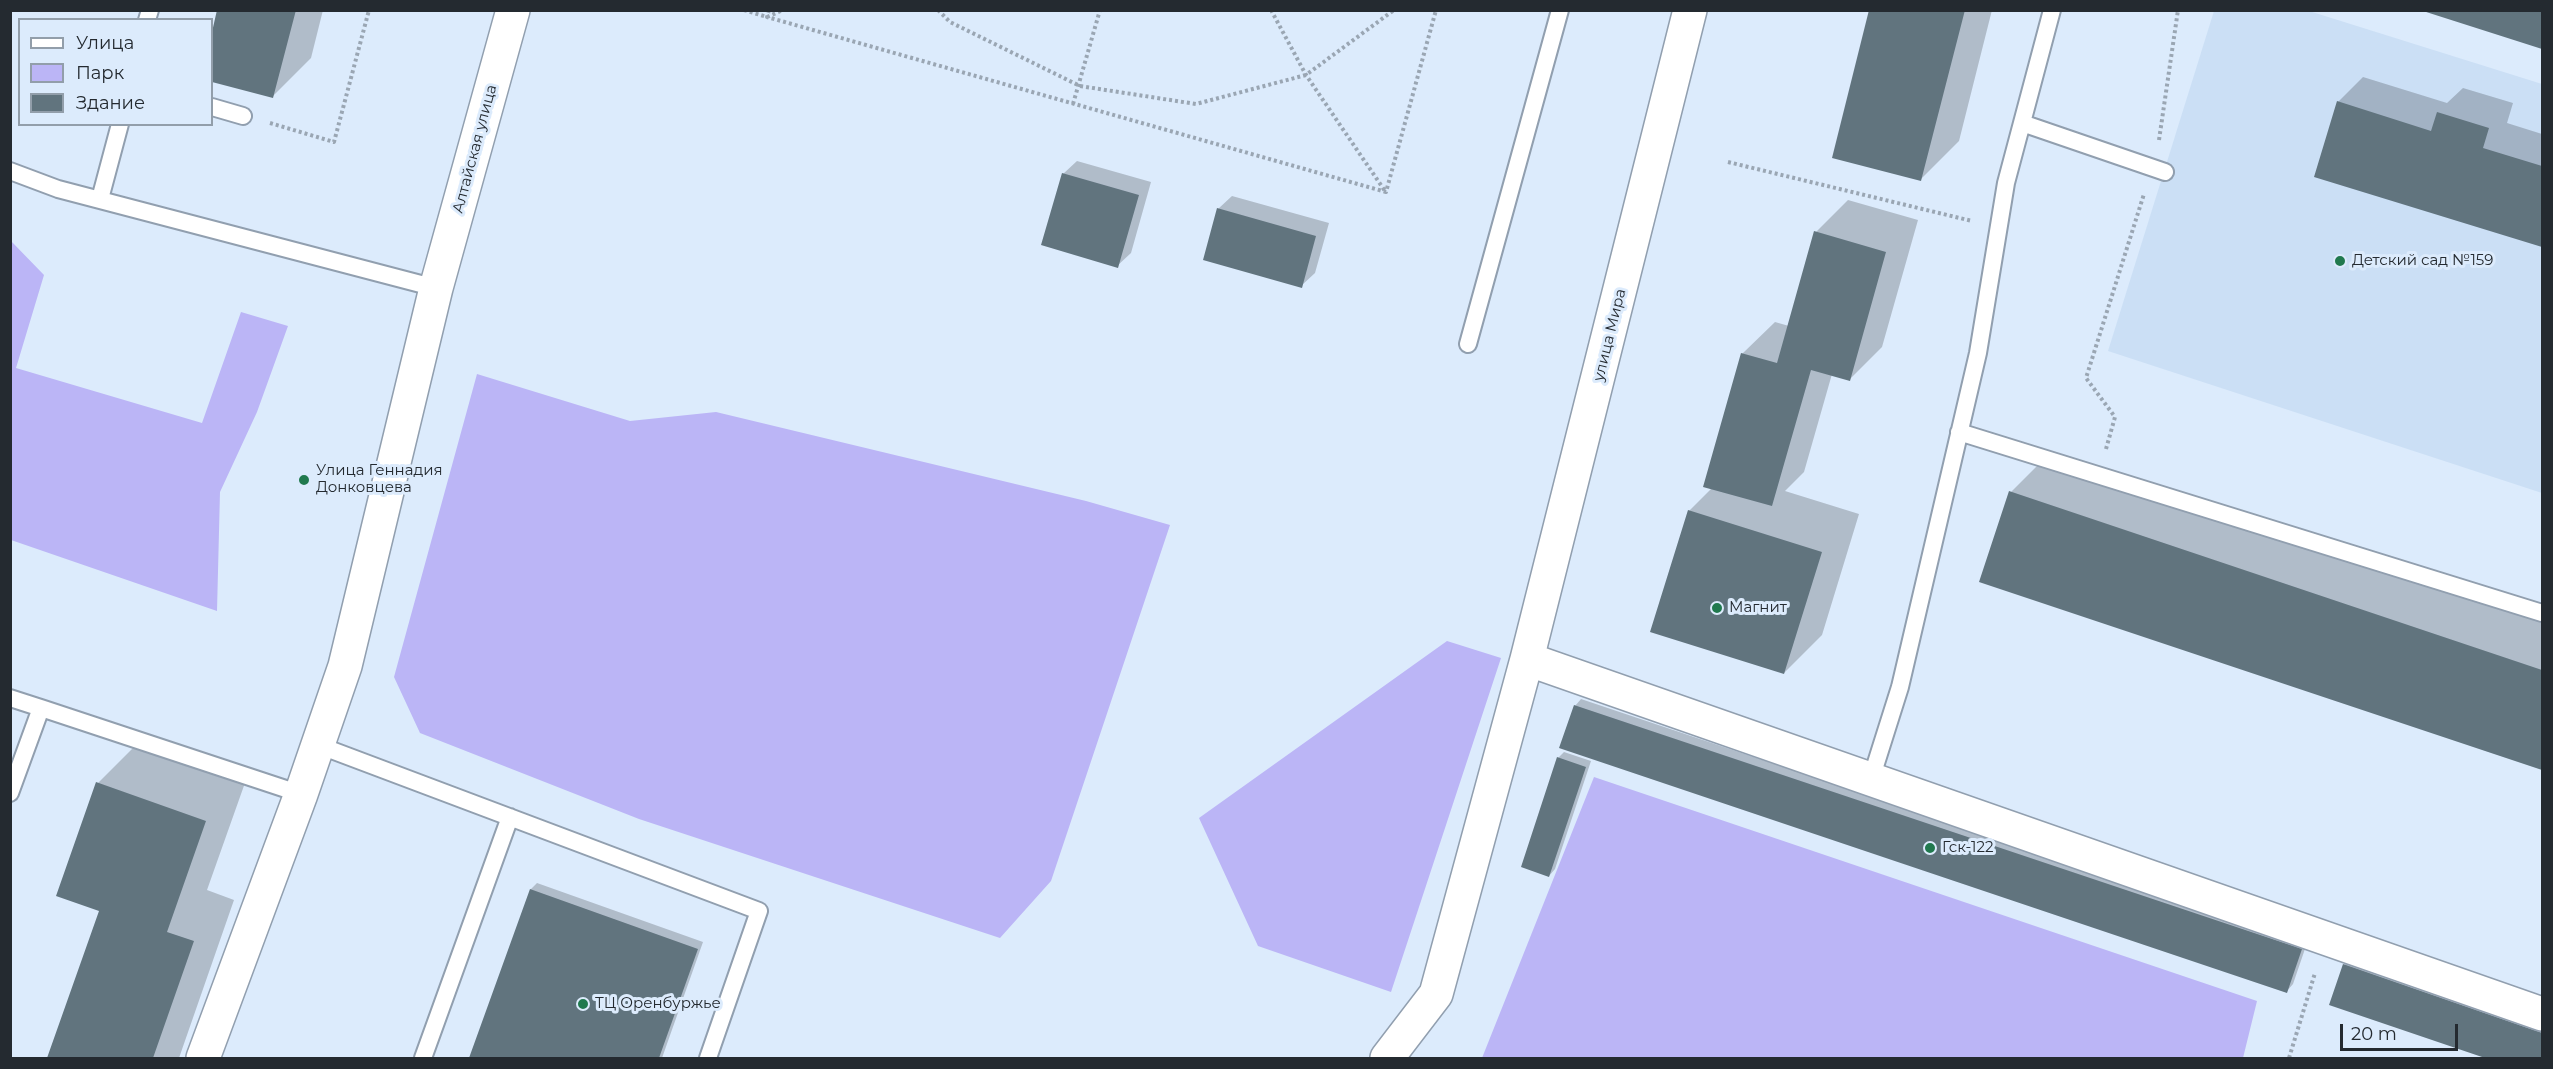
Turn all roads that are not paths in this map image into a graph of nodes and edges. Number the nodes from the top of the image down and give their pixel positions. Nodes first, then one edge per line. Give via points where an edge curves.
1 (513, 10) edge
2 (1560, 10) edge
3 (1690, 10) edge
4 (2052, 10) edge
5 (213, 107) edge
6 (243, 116) road end
7 (2022, 123) junction
8 (119, 126) edge
9 (2158, 170) road end
10 (10, 171) edge
11 (100, 199) junction
12 (436, 288) junction
13 (1468, 344) dead end
14 (1959, 432) junction
15 (2542, 613) edge
16 (1527, 659) junction
17 (10, 698) edge
18 (41, 708) junction
19 (318, 745) junction
20 (1872, 779) junction
21 (10, 792) edge
22 (301, 794) junction
23 (510, 817) junction
24 (2542, 1014) edge
25 (203, 1059) edge
26 (423, 1059) edge
27 (708, 1059) edge
28 (1387, 1059) edge

1 - 12 street, Алтайская улица
2 - 13 lane
3 - 16 street, улица Мира
4 - 7 lane
5 - 6 lane
7 - 9 lane
7 - 14 lane via 2006,183 1978,353
8 - 11 lane
10 - 11 lane
11 - 12 lane
12 - 19 street, Алтайская улица via 345,666
14 - 15 lane
14 - 20 lane via 1900,687
16 - 20 street
16 - 28 street, улица Мира via 1436,994
17 - 18 lane
18 - 21 lane
18 - 22 lane
19 - 22 street, Алтайская улица
19 - 23 lane
20 - 24 street
22 - 25 street, Алтайская улица
23 - 26 lane
23 - 27 lane via 759,911

